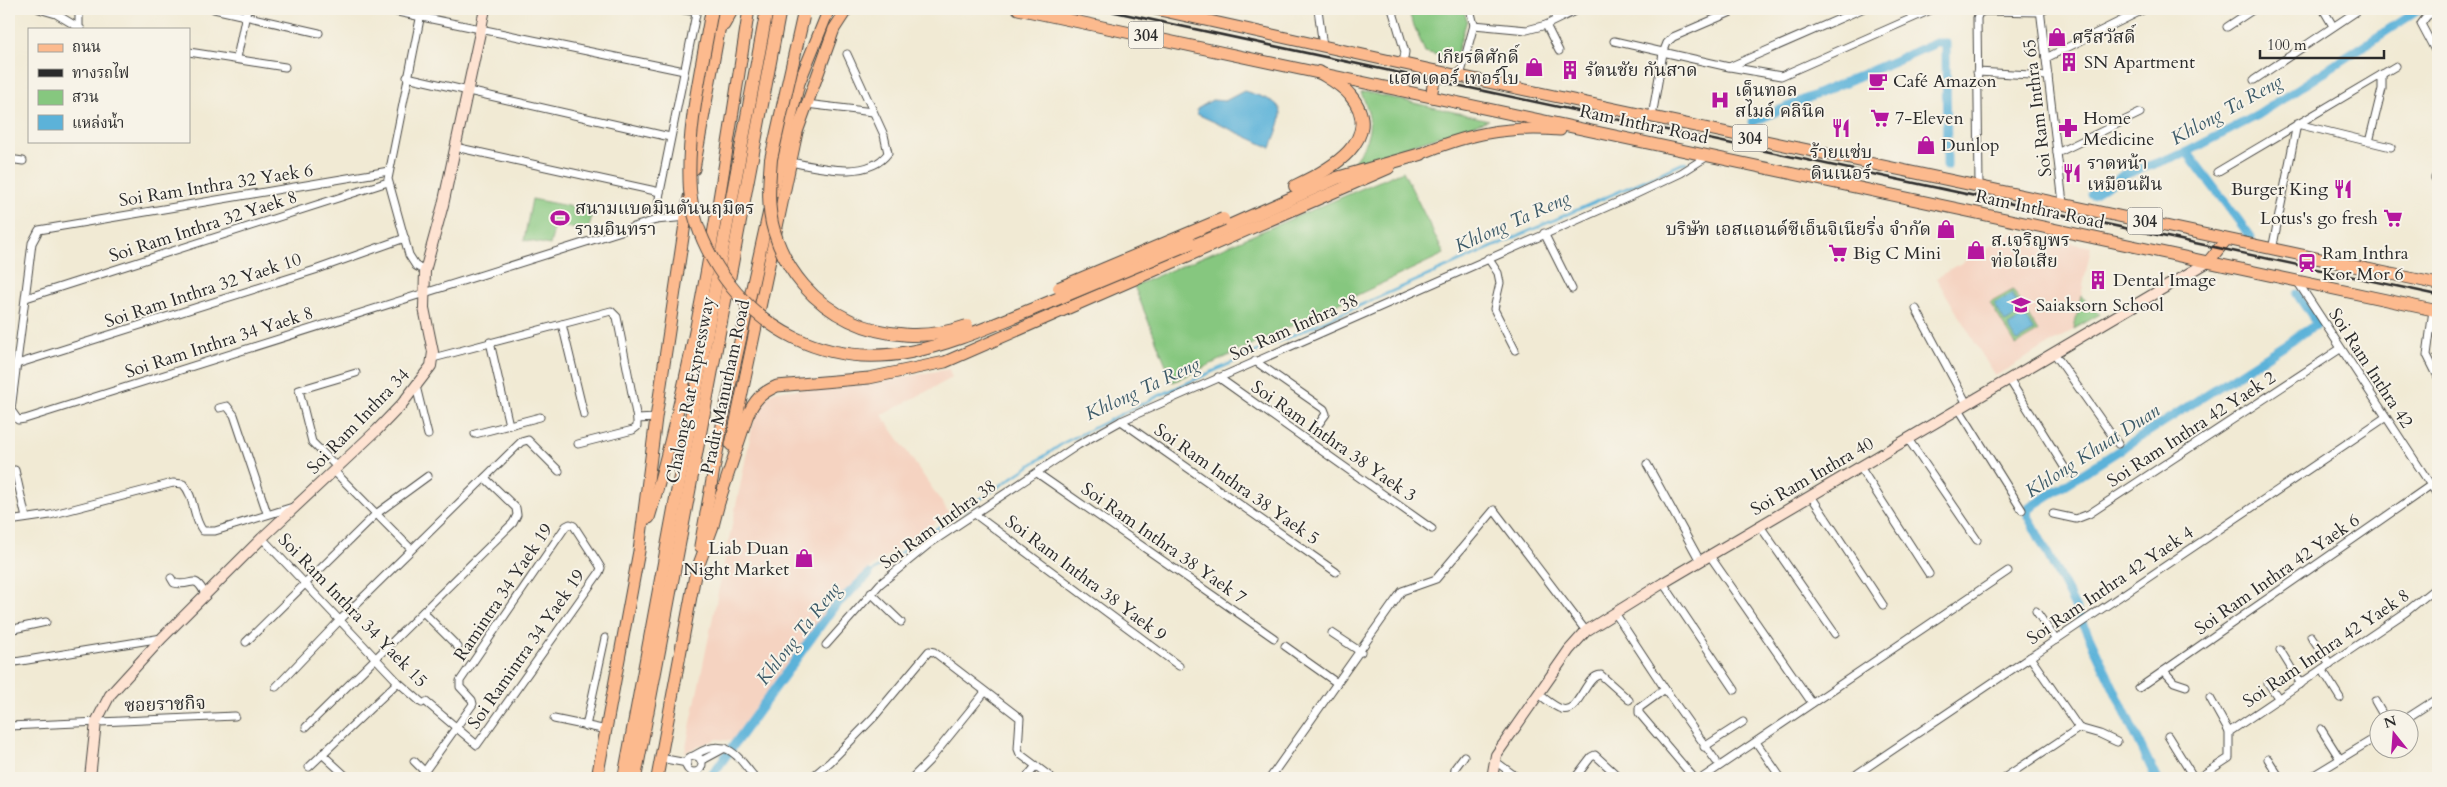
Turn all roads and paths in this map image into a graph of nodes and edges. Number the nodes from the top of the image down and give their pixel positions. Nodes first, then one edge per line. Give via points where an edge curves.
1 (39, 9) edge
2 (79, 9) edge
3 (214, 9) edge
4 (383, 9) edge
5 (485, 9) edge
6 (679, 9) edge
7 (712, 9) edge
8 (723, 9) edge
9 (733, 9) edge
10 (749, 9) edge
11 (767, 9) edge
12 (780, 9) edge
13 (805, 9) edge
14 (830, 9) edge
15 (846, 9) edge
16 (1018, 9) edge
17 (1155, 9) edge
18 (1318, 9) edge
19 (1392, 9) edge
20 (1470, 9) edge
21 (1553, 9) edge
22 (1579, 9) edge
23 (1738, 9) edge
24 (1862, 9) edge
25 (1934, 9) edge
26 (2145, 9) edge
27 (2254, 9) edge
28 (2323, 9) edge
29 (2360, 9) edge
30 (2438, 9) edge
31 (2042, 10) edge
32 (697, 11) edge
33 (246, 12) edge
34 (421, 13) edge
35 (1556, 19) junction
36 (1474, 25) junction
37 (1546, 25) junction
38 (2333, 26) junction
39 (2227, 27) dead end
40 (80, 28) edge
41 (481, 28) junction
42 (834, 29) junction
43 (319, 33) dead end
44 (720, 33) junction
45 (1614, 41) dead end
46 (1323, 47) junction
47 (1559, 51) dead end
48 (190, 52) edge
49 (1663, 52) junction
50 (848, 54) dead end
51 (2438, 56) edge
52 (237, 58) junction
53 (2046, 58) junction
54 (1403, 63) junction
55 (2396, 66) dead end
56 (284, 67) dead end
57 (1729, 67) junction
58 (684, 71) junction
59 (1436, 71) junction
60 (1319, 72) junction
61 (1977, 72) junction
62 (2382, 74) junction
63 (1460, 76) junction
64 (2048, 76) junction
65 (407, 77) junction
66 (2254, 80) dead end
67 (467, 90) junction
68 (1431, 96) junction
69 (806, 104) junction
70 (873, 112) junction
71 (2140, 113) dead end
72 (1652, 117) junction
73 (2297, 124) junction
74 (1600, 133) junction
75 (670, 137) junction
76 (2369, 142) junction
77 (455, 147) junction
78 (2391, 147) dead end
79 (2057, 153) junction
80 (1421, 154) joint
81 (1708, 156) junction
82 (9, 159) edge
83 (23, 161) dead end
84 (790, 162) junction
85 (389, 171) junction
86 (2217, 172) dead end
87 (388, 182) junction
88 (1979, 186) junction
89 (660, 192) junction
90 (2063, 203) junction
91 (686, 217) junction
92 (656, 220) junction
93 (1544, 233) junction
94 (405, 238) junction
95 (2226, 240) junction
96 (1196, 246) junction
97 (2272, 250) junction
98 (1488, 258) junction
99 (2208, 262) junction
100 (425, 271) junction
101 (2297, 280) junction
102 (2438, 284) edge
103 (1572, 289) dead end
104 (423, 292) junction
105 (26, 298) junction
106 (1916, 309) dead end
107 (2435, 310) edge
108 (562, 324) junction
109 (490, 342) junction
110 (2340, 349) junction
111 (1515, 350) dead end
112 (2054, 353) junction
113 (434, 358) junction
114 (1255, 361) junction
115 (9, 364) edge
116 (17, 364) junction
117 (356, 373) dead end
118 (2438, 376) edge
119 (1218, 377) junction
120 (2009, 380) junction
121 (416, 386) junction
122 (1963, 407) junction
123 (219, 408) dead end
124 (584, 415) dead end
125 (540, 417) dead end
126 (656, 418) junction
127 (2386, 418) junction
128 (637, 419) junction
129 (1121, 421) junction
130 (509, 425) junction
131 (1318, 425) dead end
132 (475, 434) dead end
133 (428, 435) dead end
134 (1908, 439) junction
135 (578, 444) dead end
136 (2118, 444) dead end
137 (1647, 464) dead end
138 (1860, 467) junction
139 (336, 469) junction
140 (14, 470) dead end
141 (558, 471) dead end
142 (1037, 473) junction
143 (2068, 473) dead end
144 (428, 476) dead end
145 (485, 478) junction
146 (2431, 485) junction
147 (1811, 496) junction
148 (2438, 496) edge
149 (719, 502) junction
150 (296, 506) junction
151 (2022, 510) dead end
152 (267, 513) junction
153 (376, 514) junction
154 (2054, 514) dead end
155 (976, 515) junction
156 (26, 518) junction
157 (9, 522) edge
158 (570, 524) joint
159 (1760, 526) junction
160 (1432, 529) dead end
161 (262, 538) junction
162 (1977, 540) dead end
163 (412, 549) junction
164 (640, 551) junction
165 (1705, 558) junction
166 (2008, 571) dead end
167 (1336, 572) dead end
168 (1930, 574) dead end
169 (695, 575) junction
170 (171, 578) dead end
171 (305, 583) junction
172 (1663, 583) junction
173 (2438, 586) edge
174 (871, 593) junction
175 (206, 596) junction
176 (1883, 605) dead end
177 (2036, 611) dead end
178 (423, 612) junction
179 (1614, 613) junction
180 (340, 620) junction
181 (46, 622) dead end
182 (901, 622) dead end
183 (9, 630) edge
184 (1586, 631) junction
185 (1332, 633) dead end
186 (1835, 634) dead end
187 (2311, 636) dead end
188 (162, 638) junction
189 (605, 638) dead end
190 (1274, 638) dead end
191 (2056, 640) junction
192 (246, 642) dead end
193 (826, 645) dead end
194 (1285, 646) dead end
195 (458, 647) dead end
196 (2280, 650) dead end
197 (1360, 652) junction
198 (2030, 657) junction
199 (376, 658) junction
200 (9, 663) edge
201 (2330, 664) junction
202 (1179, 666) dead end
203 (2322, 669) junction
204 (2164, 671) junction
205 (398, 682) junction
206 (1337, 683) junction
207 (2268, 683) dead end
208 (2301, 684) junction
209 (2186, 686) dead end
210 (276, 687) dead end
211 (2139, 688) dead end
212 (1665, 690) junction
213 (1735, 690) dead end
214 (985, 692) junction
215 (1539, 694) junction
216 (2210, 698) dead end
217 (2340, 698) dead end
218 (2438, 698) edge
219 (2279, 699) junction
220 (1629, 700) dead end
221 (2375, 701) dead end
222 (1812, 703) junction
223 (2380, 710) edge
224 (2419, 710) edge
225 (235, 716) dead end
226 (554, 719) dead end
227 (96, 722) junction
228 (1743, 722) dead end
229 (9, 726) edge
230 (586, 726) junction
231 (306, 727) dead end
232 (456, 728) junction
233 (2079, 728) junction
234 (2321, 728) dead end
235 (607, 730) junction
236 (2229, 732) junction
237 (2168, 736) dead end
238 (2370, 740) edge
239 (1756, 742) junction
240 (2117, 742) dead end
241 (1704, 747) junction
242 (725, 748) junction
243 (322, 754) junction
244 (695, 755) junction
245 (1464, 756) dead end
246 (660, 758) junction
247 (2268, 759) dead end
248 (2340, 759) junction
249 (414, 761) dead end
250 (701, 761) junction
251 (1495, 761) junction
252 (1716, 761) dead end
253 (687, 762) junction
254 (1036, 766) junction
255 (309, 767) dead end
256 (423, 776) edge
257 (1509, 776) edge
258 (90, 778) edge
259 (348, 778) edge
260 (597, 778) edge
261 (624, 778) edge
262 (635, 778) edge
263 (657, 778) edge
264 (755, 778) edge
265 (811, 778) edge
266 (912, 778) edge
267 (1026, 778) edge
268 (1052, 778) edge
269 (1270, 778) edge
270 (1454, 778) edge
271 (1492, 778) edge
272 (1518, 778) edge
273 (1575, 778) edge
274 (1620, 778) edge
275 (1694, 778) edge
276 (1702, 778) edge
277 (1781, 778) edge
278 (1851, 778) edge
279 (2004, 778) edge
280 (2194, 778) edge
281 (2198, 778) edge
282 (2280, 778) edge
283 (2309, 778) edge

1 - 40 street
2 - 40 street
3 - 33 street
4 - 34 street
5 - 41 street
6 - 32 street
7 - 96 highway, bridge via 689,162 690,193 696,218 705,245 722,276 743,301 757,316 804,343 858,354 909,352 954,340
8 - 44 main road
9 - 44 main road
10 - 164 main road, bridge via 709,260 675,428
11 - 261 highway, Chalong Rat Expressway
12 - 262 highway, Chalong Rat Expressway
13 - 60 highway, bridge via 771,159 769,207 778,242 795,275 821,303 853,322 895,335 929,336 983,321 1323,174 1354,146 1361,124 1356,103 1343,88
14 - 42 main road
14 - 169 main road, bridge via 799,83 724,409
15 - 42 main road, Pradit Manutham Road
16 - 60 main road, Ram Inthra Road / 304
17 - 46 main road, Ram Inthra Road / 304
18 - 46 street
19 - 54 street via 1404,52
20 - 36 street
21 - 35 street
22 - 35 street
23 - 49 street via 1673,37
24 - 57 street
25 - 57 street via 1781,76
26 - 53 street
27 - 39 street
28 - 38 street
29 - 38 street
30 - 51 street via 2422,24
31 - 53 street, Soi Ram Inthra 65
31 - 61 street via 1980,12 1977,18
32 - 58 street
33 - 43 street
33 - 52 street
34 - 41 street via 446,22
34 - 65 street
35 - 37 street
36 - 37 street via 1527,30
36 - 63 street
37 - 47 street
38 - 66 street
41 - 58 street
41 - 67 street
42 - 69 main road, Pradit Manutham Road
44 - 91 main road
45 - 49 street
46 - 54 main road, Ram Inthra Road / 304
48 - 52 street
49 - 57 street
49 - 72 street
50 - 70 street
52 - 56 street
53 - 64 street, Soi Ram Inthra 65
54 - 59 main road, Ram Inthra Road / 304
55 - 62 street
58 - 75 street
59 - 63 main road, Ram Inthra Road / 304
59 - 68 main road
60 - 68 main road, Ram Inthra Road / 304
61 - 64 street
61 - 88 street
62 - 73 street
62 - 76 street via 2382,89
63 - 72 main road, Ram Inthra Road / 304
64 - 79 street, Soi Ram Inthra 65
65 - 67 street
65 - 85 street
67 - 75 street
67 - 77 street
68 - 74 main road, Ram Inthra Road / 304
69 - 70 street
69 - 84 main road, Pradit Manutham Road
70 - 84 street via 887,144 888,152 884,159 841,170
71 - 79 street
72 - 88 main road, Ram Inthra Road / 304
73 - 76 street
73 - 86 street
73 - 97 street
74 - 80 main road via 1527,129 1489,131
74 - 81 main road, Ram Inthra Road / 304
75 - 89 street
76 - 78 street
77 - 89 street
77 - 100 street
79 - 90 street, Soi Ram Inthra 65
80 - 96 highway via 1337,178
81 - 93 street, Soi Ram Inthra 38 via 1681,173
81 - 99 main road, Ram Inthra Road / 304
82 - 83 street
84 - 149 main road, Pradit Manutham Road
85 - 87 street
85 - 105 street, Soi Ram Inthra 32 Yaek 6 via 39,230 32,243
87 - 94 street
87 - 105 street, Soi Ram Inthra 32 Yaek 8
88 - 90 main road, Ram Inthra Road / 304
89 - 92 street
90 - 95 main road, Ram Inthra Road / 304
91 - 92 street, Soi Ram Inthra 34 Yaek 8
91 - 126 main road
92 - 104 street, Soi Ram Inthra 34 Yaek 8
93 - 98 street, Soi Ram Inthra 38
93 - 103 street
94 - 100 street via 412,261
94 - 116 street, Soi Ram Inthra 32 Yaek 10 via 226,299
95 - 97 main road, Ram Inthra Road / 304
95 - 99 main road
96 - 149 main road via 1021,330 945,362 870,378 777,386 763,392 747,417
97 - 102 main road, Ram Inthra Road / 304
98 - 111 street via 1498,273 1500,283 1494,309
98 - 114 street, Soi Ram Inthra 38
99 - 101 main road, Ram Inthra Road / 304
99 - 112 street, Soi Ram Inthra 40
100 - 104 street
101 - 107 main road, Ram Inthra Road / 304
101 - 110 street, Soi Ram Inthra 42
104 - 113 street
104 - 116 street, Soi Ram Inthra 34 Yaek 8 via 18,420 11,410
105 - 116 street
106 - 122 street
107 - 118 street via 2427,355
108 - 109 street
108 - 124 street
108 - 128 street via 608,311 616,314
109 - 113 street
109 - 130 street
110 - 127 street, Soi Ram Inthra 42
110 - 154 street, Soi Ram Inthra 42 Yaek 2 via 2089,514 2076,519
112 - 120 street, Soi Ram Inthra 40
112 - 136 street
113 - 121 street, Soi Ram Inthra 34
114 - 119 street, Soi Ram Inthra 38
114 - 131 street via 1324,409 1326,414
115 - 116 street, Soi Ram Inthra 32 Yaek 10
117 - 139 street via 299,390 312,442
119 - 129 street, Soi Ram Inthra 38
119 - 160 street, Soi Ram Inthra 38 Yaek 3
120 - 122 street, Soi Ram Inthra 40
120 - 143 street
121 - 133 street
121 - 139 street, Soi Ram Inthra 34
122 - 134 street, Soi Ram Inthra 40
122 - 151 street
123 - 152 street via 227,406 234,415
125 - 130 street
126 - 128 street
126 - 164 main road
127 - 146 street, Soi Ram Inthra 42
127 - 191 street, Soi Ram Inthra 42 Yaek 4
128 - 135 street via 637,427 633,430
129 - 142 street, Soi Ram Inthra 38
129 - 167 street, Soi Ram Inthra 38 Yaek 5
130 - 132 street
134 - 138 street, Soi Ram Inthra 40
134 - 162 street
137 - 165 street
138 - 147 street, Soi Ram Inthra 40
138 - 168 street
139 - 150 street, Soi Ram Inthra 34
139 - 153 street
140 - 156 street
141 - 145 street via 528,440 524,440
142 - 155 street, Soi Ram Inthra 38
142 - 190 street, Soi Ram Inthra 38 Yaek 7
144 - 153 street
145 - 163 street
145 - 178 street via 516,508 517,515 513,523
146 - 148 street, Soi Ram Inthra 42
146 - 204 street, Soi Ram Inthra 42 Yaek 6
147 - 159 street, Soi Ram Inthra 40
147 - 176 street
149 - 169 main road, Pradit Manutham Road
150 - 152 street
150 - 161 street, Soi Ram Inthra 34
152 - 156 street via 203,531 188,489 183,484 173,483
153 - 163 street
153 - 171 street
155 - 174 street, Soi Ram Inthra 38 via 929,544
155 - 202 street, Soi Ram Inthra 38 Yaek 9
156 - 157 street
158 - 232 street, Ramintra 34 Yaek 19 via 460,681 461,689 473,703
158 - 232 street, Soi Ramintra 34 Yaek 19 via 601,568 599,572 477,745
159 - 165 street, Soi Ram Inthra 40
159 - 186 street
161 - 171 street, Soi Ram Inthra 34 Yaek 15
161 - 175 street, Soi Ram Inthra 34
163 - 180 street
164 - 235 main road
165 - 172 street, Soi Ram Inthra 40
165 - 222 street
166 - 222 street
169 - 246 main road, Pradit Manutham Road
170 - 175 street via 178,584 200,583
171 - 180 street, Soi Ram Inthra 34 Yaek 15
171 - 192 street
172 - 179 street, Soi Ram Inthra 40
172 - 213 street
173 - 201 street, Soi Ram Inthra 42 Yaek 8
174 - 182 street
174 - 193 street, Soi Ram Inthra 38
175 - 188 street, Soi Ram Inthra 34
177 - 191 street
178 - 195 street
178 - 199 street
179 - 184 street, Soi Ram Inthra 40
179 - 212 street
180 - 199 street, Soi Ram Inthra 34 Yaek 15
180 - 210 street
181 - 183 street
184 - 197 street via 1494,510 1436,579 1402,591
184 - 215 street, Soi Ram Inthra 40
185 - 197 street
187 - 201 street
188 - 200 street
188 - 227 street, Soi Ram Inthra 34 via 110,695
189 - 230 street
191 - 198 street, Soi Ram Inthra 42 Yaek 4
194 - 206 street
196 - 208 street
197 - 206 street
198 - 233 street
198 - 278 street, Soi Ram Inthra 42 Yaek 4
199 - 205 street, Soi Ram Inthra 34 Yaek 15
199 - 231 street
201 - 203 street, Soi Ram Inthra 42 Yaek 8
203 - 208 street, Soi Ram Inthra 42 Yaek 8
203 - 217 street
204 - 209 street via 2174,682
204 - 211 street, Soi Ram Inthra 42 Yaek 6
205 - 232 street, Soi Ram Inthra 34 Yaek 15
205 - 243 street
206 - 269 street
207 - 219 street
208 - 219 street, Soi Ram Inthra 42 Yaek 8
212 - 241 street
212 - 275 street via 1639,708 1639,713
214 - 254 street via 1020,718 1020,754
214 - 265 street via 929,650 874,717
214 - 266 street
215 - 220 street via 1565,710 1572,707 1593,677 1601,675
215 - 251 street, Soi Ram Inthra 40
216 - 236 street
218 - 224 street
219 - 236 street, Soi Ram Inthra 42 Yaek 8
221 - 223 street
222 - 239 street
225 - 227 street, ซอยราชกิจ
226 - 230 street
227 - 229 street, ซอยราชกิจ
227 - 258 street, Soi Ram Inthra 34
228 - 241 street
230 - 235 street
232 - 256 street
233 - 240 street
233 - 279 street
234 - 248 street
235 - 260 main road
236 - 281 street via 2229,758
237 - 280 street
238 - 248 street
239 - 276 street
239 - 277 street
241 - 252 street
242 - 244 street via 717,746
242 - 250 street
242 - 264 street via 737,755
243 - 255 street
243 - 259 street
244 - 250 street
244 - 253 street
245 - 270 street via 1455,768
246 - 253 street
246 - 263 main road, Pradit Manutham Road
247 - 282 street
248 - 283 street
249 - 256 street
250 - 253 street via 699,770 694,773 687,769
251 - 257 street
251 - 271 street, Soi Ram Inthra 40
254 - 267 street
254 - 268 street
257 - 272 street
273 - 274 street via 1595,755

